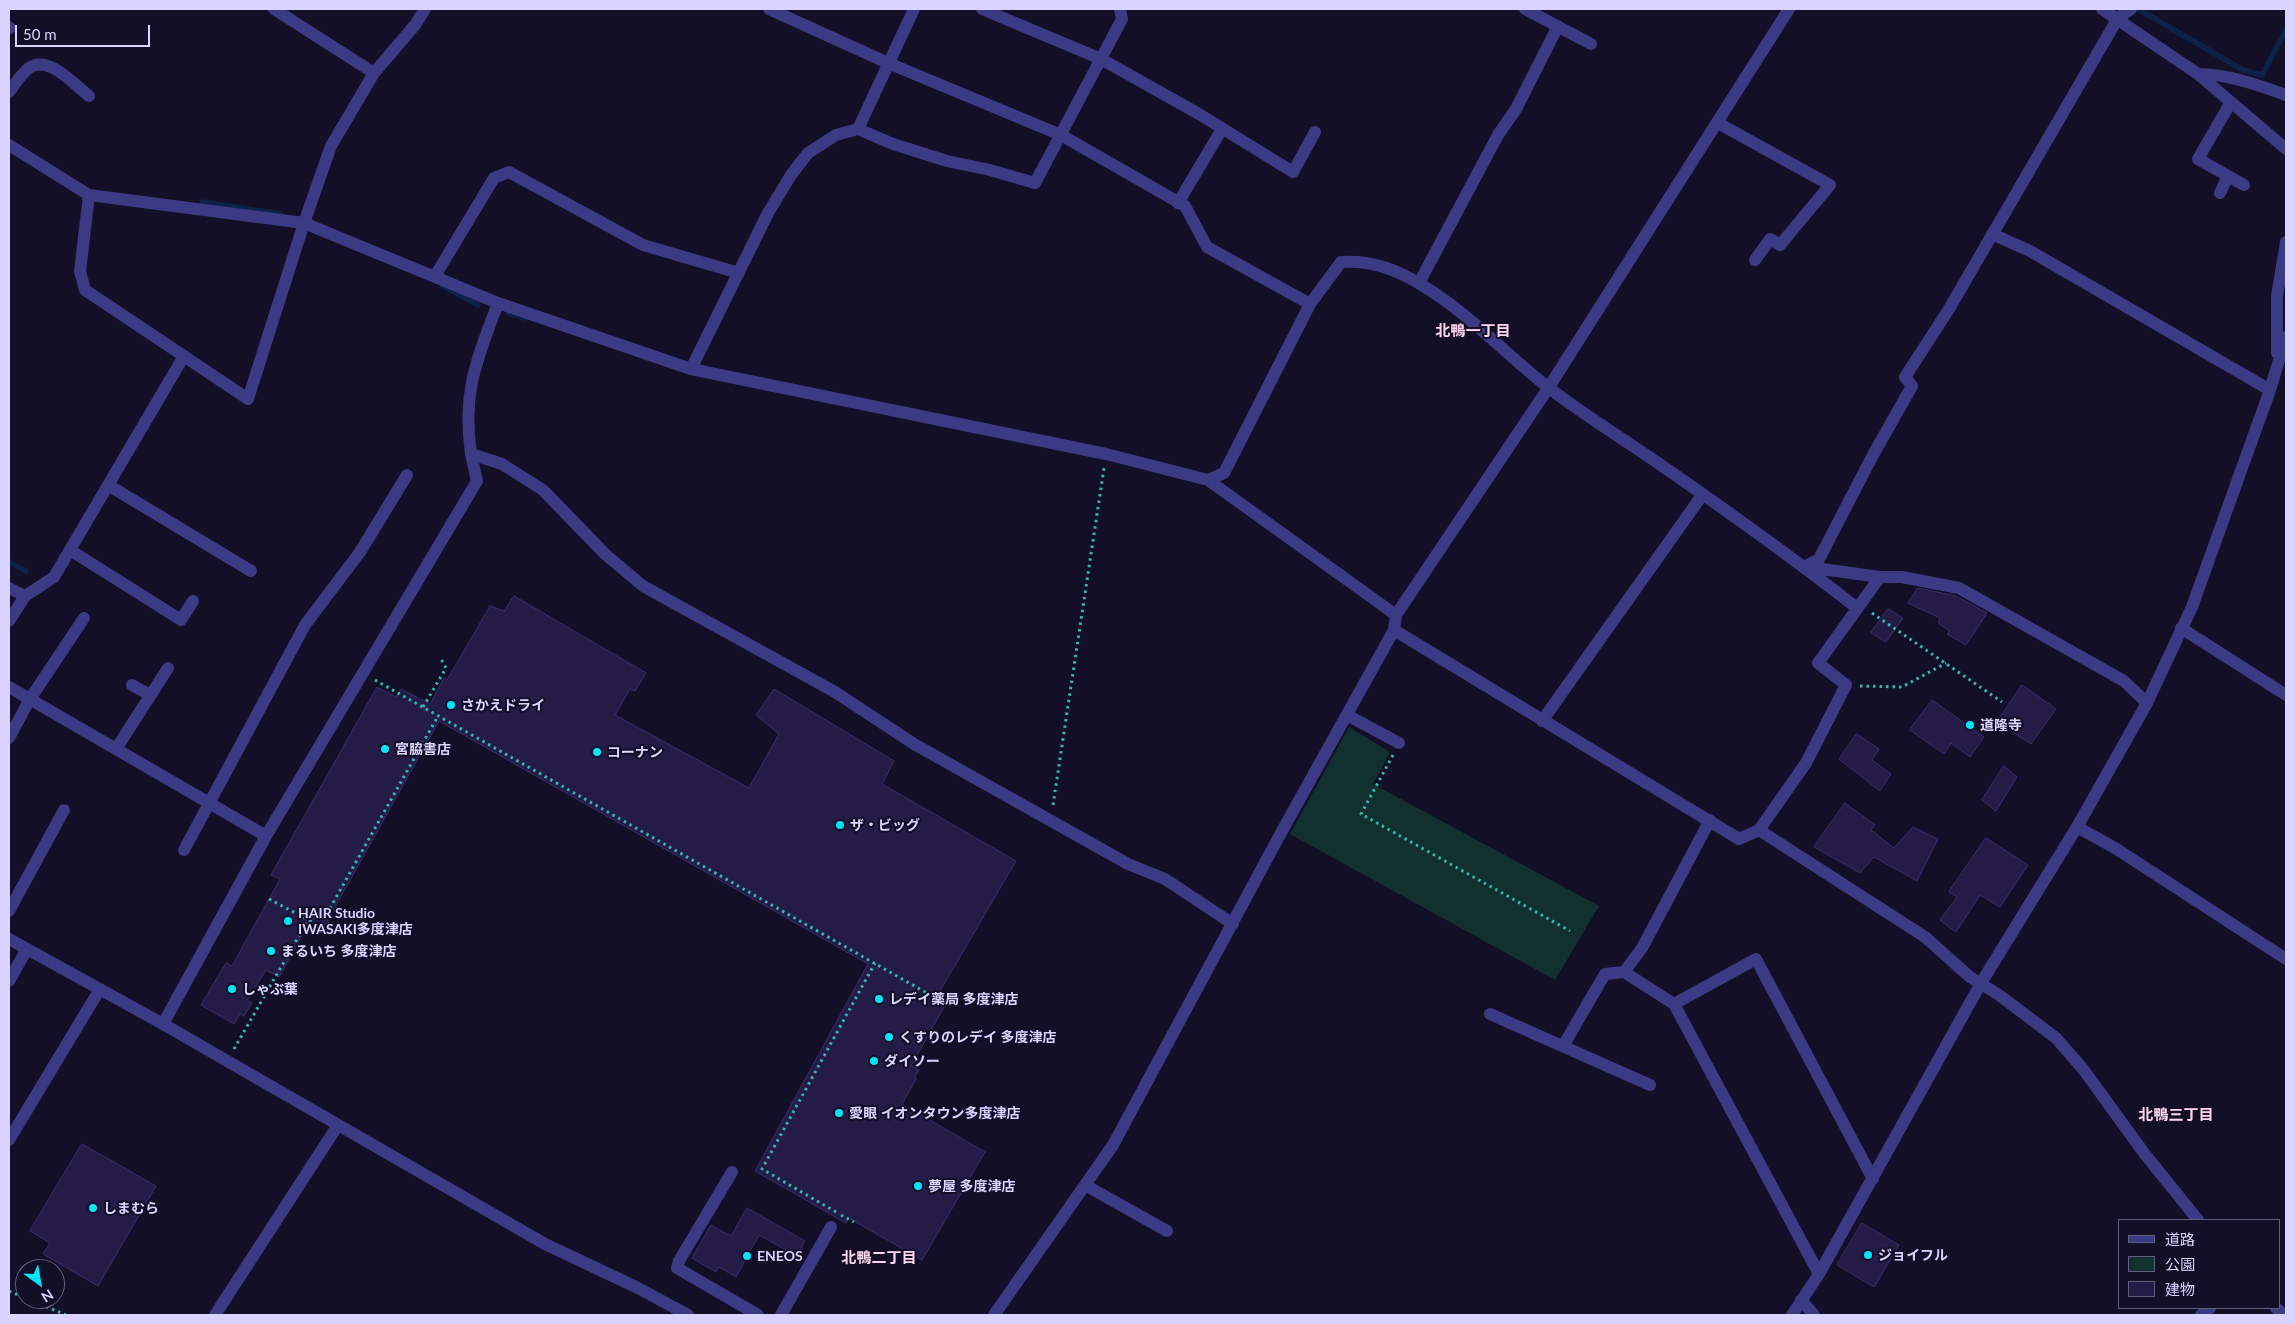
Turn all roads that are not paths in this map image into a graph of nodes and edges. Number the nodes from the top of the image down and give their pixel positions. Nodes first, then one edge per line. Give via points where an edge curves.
1 (274, 9) edge
2 (425, 9) edge
3 (769, 9) edge
4 (914, 9) edge
5 (982, 9) edge
6 (1120, 9) edge
7 (1526, 9) edge
8 (1789, 9) edge
9 (2102, 9) edge
10 (2131, 9) edge
11 (2118, 18) junction
12 (1558, 26) junction
13 (1591, 44) dead end
14 (1100, 59) junction
15 (888, 63) junction
16 (374, 73) junction
17 (2198, 74) junction
18 (9, 92) edge
19 (2286, 94) edge
20 (90, 96) dead end
21 (2231, 102) junction
22 (1718, 123) junction
23 (858, 129) junction
24 (1222, 129) junction
25 (1315, 132) dead end
26 (1061, 135) junction
27 (9, 145) edge
28 (2286, 149) edge
29 (2228, 176) junction
30 (2244, 185) dead end
31 (2220, 193) dead end
32 (89, 196) junction
33 (1178, 202) junction
34 (304, 222) junction
35 (1992, 234) junction
36 (2286, 242) edge
37 (1755, 260) dead end
38 (739, 273) junction
39 (435, 276) junction
40 (1419, 283) junction
41 (498, 303) junction
42 (1310, 304) junction
43 (2286, 338) edge
44 (184, 356) junction
45 (2281, 363) edge
46 (691, 369) junction
47 (1549, 387) junction
48 (2270, 390) junction
49 (471, 454) junction
50 (407, 475) dead end
51 (1208, 480) junction
52 (108, 485) junction
53 (1703, 494) junction
54 (70, 550) junction
55 (1804, 567) junction
56 (251, 571) dead end
57 (1880, 577) junction
58 (9, 588) edge
59 (25, 596) junction
60 (193, 602) dead end
61 (1857, 608) junction
62 (1396, 615) junction
63 (84, 618) dead end
64 (9, 621) edge
65 (2181, 628) junction
66 (1394, 630) junction
67 (168, 668) dead end
68 (132, 685) dead end
69 (9, 687) edge
70 (150, 695) junction
71 (2286, 695) edge
72 (30, 699) junction
73 (2146, 703) junction
74 (1346, 715) junction
75 (1542, 721) junction
76 (9, 738) edge
77 (1399, 743) road end
78 (116, 749) junction
79 (210, 803) junction
80 (64, 810) dead end
81 (1710, 820) junction
82 (2077, 827) junction
83 (1759, 830) junction
84 (266, 836) junction
85 (184, 850) dead end
86 (9, 911) edge
87 (1233, 924) junction
88 (9, 939) edge
89 (27, 949) junction
90 (2286, 959) edge
91 (1624, 972) junction
92 (9, 981) edge
93 (1982, 983) junction
94 (100, 989) junction
95 (1674, 1004) junction
96 (1490, 1014) dead end
97 (163, 1024) junction
98 (1563, 1046) junction
99 (1650, 1085) dead end
100 (338, 1125) junction
101 (9, 1140) edge
102 (732, 1172) dead end
103 (1873, 1179) junction
104 (1085, 1185) junction
105 (2197, 1219) edge
106 (831, 1227) dead end
107 (1168, 1231) dead end
108 (1819, 1274) junction
109 (1801, 1300) junction
110 (215, 1315) edge
111 (688, 1315) edge
112 (758, 1315) edge
113 (781, 1315) edge
114 (994, 1315) edge
115 (1792, 1315) edge
116 (1814, 1315) edge

1 - 16 street
2 - 16 street
3 - 15 street
4 - 15 street
5 - 14 street
6 - 14 street via 1122,19
7 - 12 street
8 - 22 street
9 - 11 street
10 - 11 street
11 - 17 street
11 - 35 street
12 - 13 street
12 - 40 street via 1516,109 1498,135
14 - 24 street
14 - 26 street
15 - 23 street
15 - 26 street
16 - 34 street via 331,146
17 - 19 street via 2252,83
17 - 21 street
18 - 20 street via 27,69 35,64 45,64
21 - 28 street
21 - 29 street via 2198,159
22 - 37 street via 1830,185 1780,245 1770,239
22 - 47 street
23 - 26 street via 892,144 947,161 1035,183
23 - 38 street via 836,135 808,153 768,214
24 - 25 street via 1293,172
24 - 33 street
26 - 33 street
27 - 32 street
29 - 30 street
29 - 31 street
32 - 34 street
32 - 44 street via 80,271 85,290
33 - 42 street via 1185,206 1207,246
34 - 39 street
34 - 44 street via 248,399
35 - 48 street via 2030,250
35 - 55 street via 1949,310 1905,377 1912,386 1819,560
36 - 45 street via 2277,296
38 - 39 street via 643,245 509,172 494,178
38 - 46 street
39 - 41 street
40 - 42 street via 1369,262 1341,262
40 - 47 street via 1488,333
41 - 46 street
41 - 49 street via 471,378 468,401
42 - 51 street via 1224,473
43 - 45 street
44 - 52 street
45 - 48 street
46 - 51 street via 1106,454
47 - 53 street
47 - 62 street
48 - 65 street via 2192,607
49 - 84 street via 477,481
49 - 87 street via 502,464 543,490 604,554 643,586 835,692 914,744 1128,864 1165,879
50 - 79 street via 360,552 305,625
51 - 62 street
52 - 54 street
52 - 56 street
53 - 55 street
53 - 75 street
54 - 59 street via 54,577
54 - 60 street via 180,620
55 - 57 street
55 - 61 street
57 - 61 street
57 - 73 street via 1902,577 1959,588 2124,681
58 - 59 street
59 - 64 street
61 - 83 street via 1818,663 1846,685 1806,763
62 - 66 street
63 - 72 street
65 - 71 street
65 - 73 street
66 - 74 street
66 - 75 street
67 - 70 street
68 - 70 street
69 - 72 street
70 - 78 street
72 - 76 street
72 - 78 street
73 - 82 street
74 - 77 street
74 - 87 street
75 - 81 street
78 - 79 street
79 - 84 street
79 - 85 street
80 - 86 street
81 - 83 street via 1739,839
81 - 91 street via 1642,948
82 - 90 street via 2115,848
82 - 93 street
83 - 93 street via 1925,936 1970,977
84 - 97 street
87 - 104 street via 1113,1145
88 - 89 street
89 - 92 street
89 - 94 street
91 - 95 street
91 - 98 street via 1605,974
93 - 103 street
93 - 105 street via 2056,1038
94 - 97 street
94 - 101 street
95 - 103 street via 1756,959
95 - 108 street
96 - 98 street
97 - 100 street
98 - 99 street
100 - 110 street
100 - 111 street via 545,1244
102 - 112 street via 679,1261 678,1268
103 - 108 street
104 - 107 street
104 - 114 street
106 - 113 street
108 - 109 street
109 - 115 street
109 - 116 street

